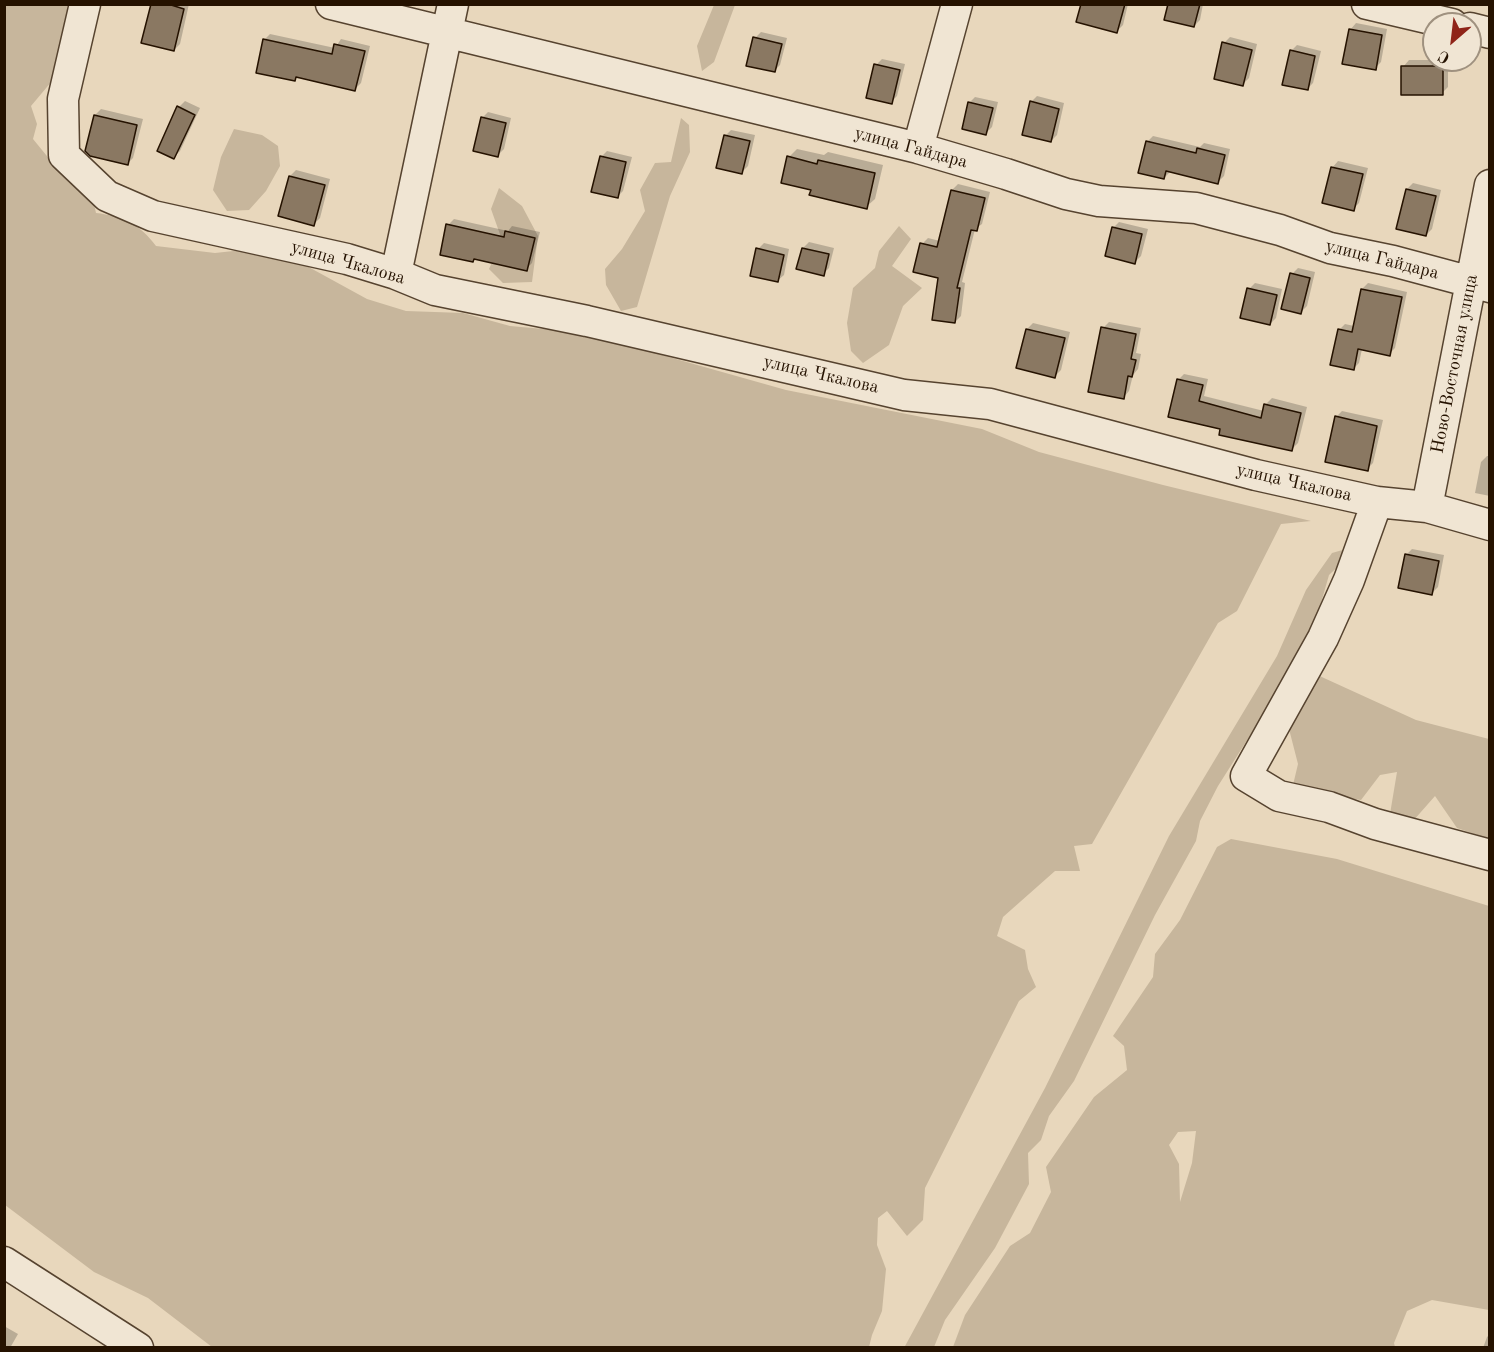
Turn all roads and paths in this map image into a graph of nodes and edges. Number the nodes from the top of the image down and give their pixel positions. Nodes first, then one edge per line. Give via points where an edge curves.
1 (85, 4) edge
2 (331, 4) edge
3 (957, 4) edge
4 (1367, 4) edge
5 (1422, 17) edge
6 (450, 18) edge
7 (918, 148) junction
8 (1490, 185) edge
9 (396, 274) junction
10 (1480, 285) edge
11 (1377, 502) junction
12 (1427, 507) junction
13 (1490, 525) edge
14 (1490, 855) edge
15 (4, 1262) edge
16 (138, 1347) edge

1 - 9 street, улица Чкалова via 63,99 64,155 107,196 153,216 347,259
2 - 6 street, улица Гайдара
3 - 7 street
4 - 5 street
6 - 7 street, улица Гайдара
6 - 9 street
7 - 10 street, улица Гайдара via 1066,194 1099,201 1196,208 1330,248
8 - 10 street, Ново-Восточная улица
9 - 11 street, улица Чкалова via 435,290 904,395 990,404 1256,476
10 - 12 street, Ново-Восточная улица
11 - 12 street, улица Чкалова
11 - 14 street via 1323,638 1246,776 1279,796
12 - 13 street, улица Чкалова
15 - 16 street

